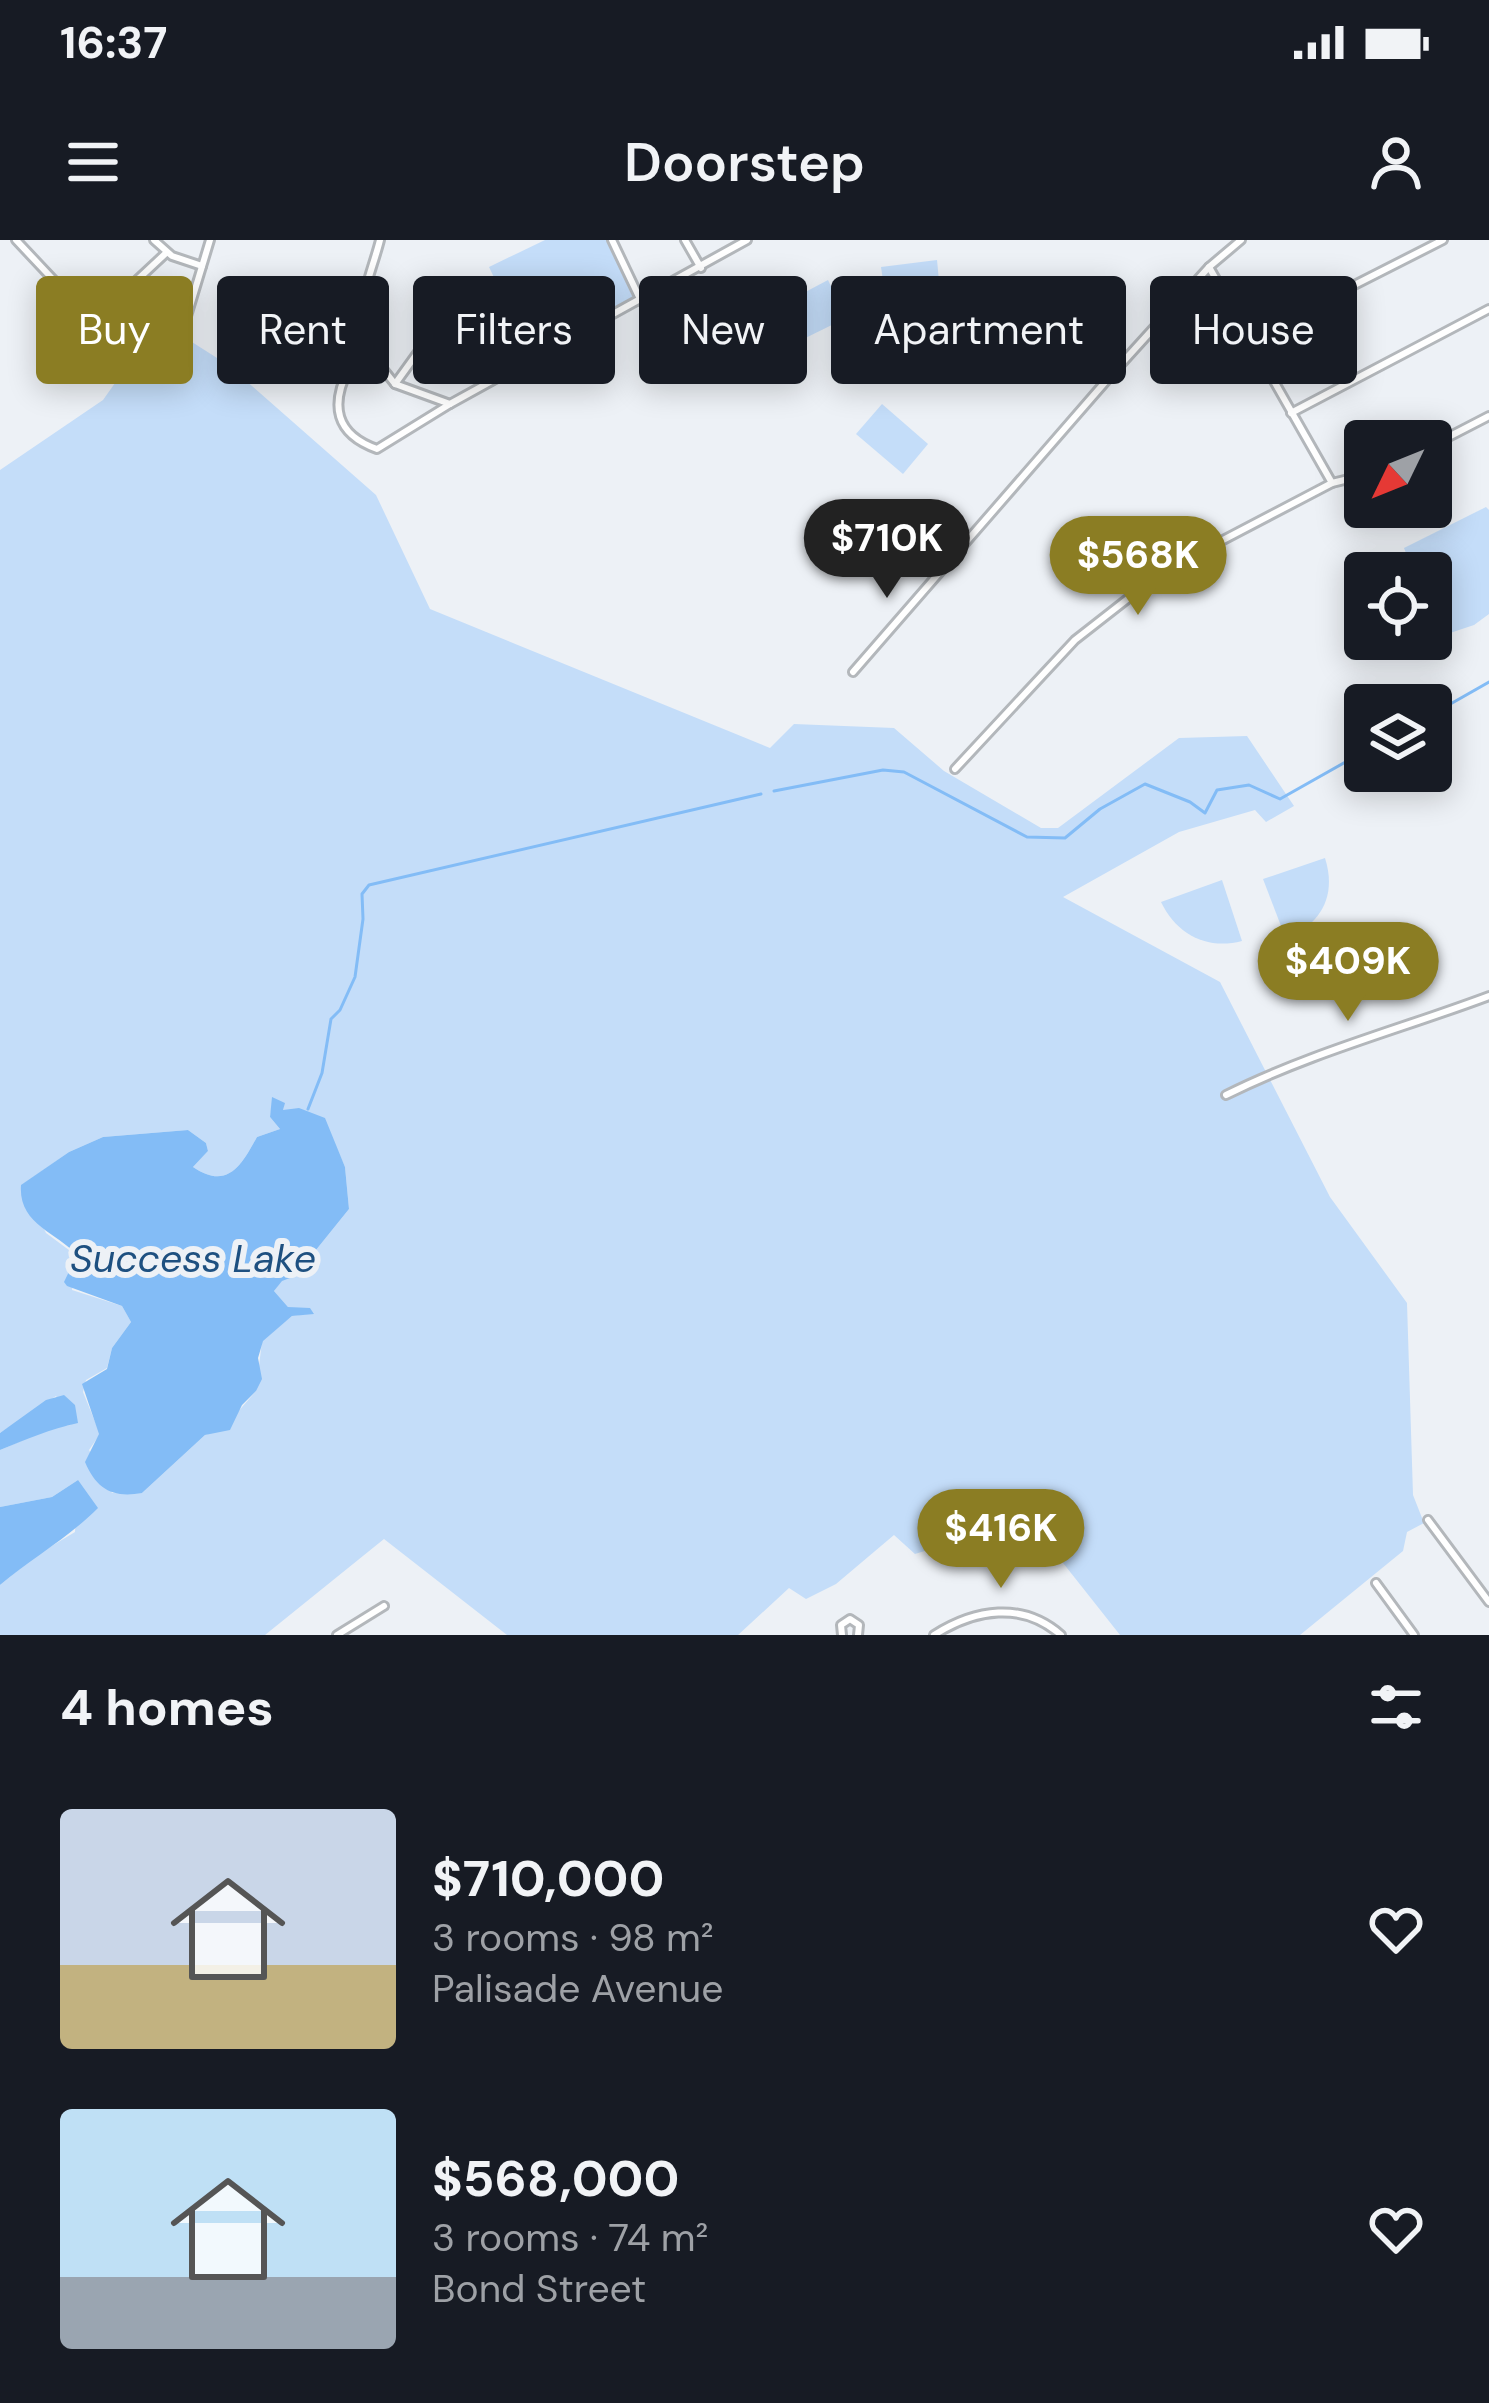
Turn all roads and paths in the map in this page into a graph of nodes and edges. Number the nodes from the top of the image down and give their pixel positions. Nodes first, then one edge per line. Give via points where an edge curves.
1 (16, 240) edge
2 (154, 240) edge
3 (210, 240) edge
4 (380, 240) edge
5 (612, 240) edge
6 (685, 240) edge
7 (747, 240) edge
8 (1241, 240) edge
9 (1443, 240) edge
10 (166, 253) junction
11 (202, 266) junction
12 (1210, 267) junction
13 (701, 268) junction
14 (370, 276) edge
15 (686, 276) edge
16 (1215, 276) edge
17 (1357, 284) edge
18 (193, 296) edge
19 (639, 297) edge
20 (639, 302) edge
21 (1489, 309) edge
22 (413, 360) edge
23 (389, 376) edge
24 (341, 384) edge
25 (395, 384) junction
26 (1277, 384) edge
27 (450, 404) junction
28 (1292, 413) junction
29 (1489, 416) edge
30 (1452, 435) edge
31 (1344, 480) edge
32 (1332, 483) junction
33 (853, 672) dead end
34 (955, 769) dead end
35 (1489, 996) edge
36 (1226, 1095) dead end
37 (1428, 1520) dead end
38 (1376, 1583) dead end
39 (1489, 1602) edge
40 (384, 1606) dead end
41 (338, 1635) edge
42 (842, 1635) edge
43 (858, 1635) edge
44 (934, 1635) edge
45 (1061, 1635) edge
46 (1414, 1635) edge

1 - 10 street via 92,316
2 - 10 street
3 - 11 street
4 - 14 street
5 - 19 street
6 - 13 street
7 - 13 street
8 - 12 street
9 - 17 street
10 - 11 street
11 - 18 street
12 - 16 street
12 - 33 street
13 - 15 street
20 - 27 street
21 - 28 street
22 - 25 street
23 - 25 street
24 - 27 street via 338,421 376,449
25 - 27 street
26 - 28 street
28 - 32 street
29 - 30 street
31 - 32 street
32 - 34 street via 1162,572 1075,640
35 - 36 street via 1290,1063
37 - 39 street
38 - 46 street
40 - 41 street
42 - 43 street via 850,1619
44 - 45 street via 985,1612 1038,1617

